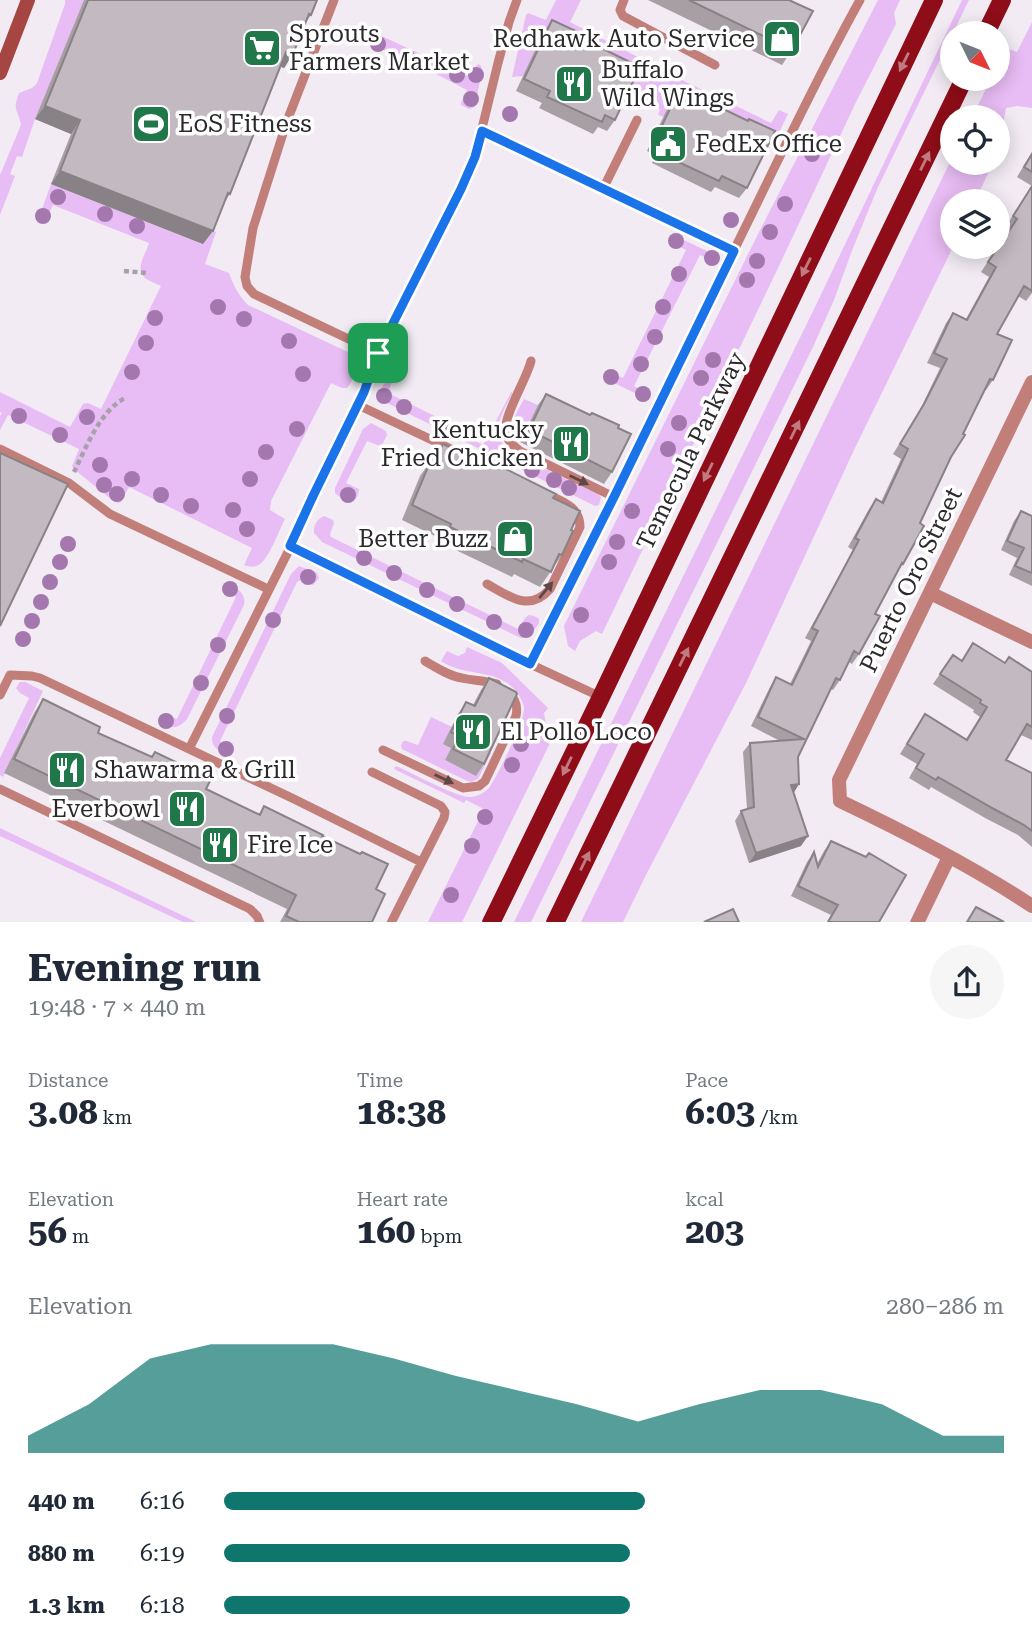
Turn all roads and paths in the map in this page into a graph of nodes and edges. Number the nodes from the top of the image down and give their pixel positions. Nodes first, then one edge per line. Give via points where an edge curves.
1 (28, 0) edge
2 (334, 0) edge
3 (517, 0) edge
4 (624, 0) edge
5 (934, 0) edge
6 (1002, 0) edge
7 (856, 1) edge
8 (992, 21) edge
9 (715, 65) dead end
10 (0, 73) edge
11 (958, 91) edge
12 (636, 120) dead end
13 (482, 131) junction
14 (604, 189) junction
15 (734, 251) junction
16 (124, 271) dead end
17 (148, 273) dead end
18 (378, 353) junction
19 (531, 361) dead end
20 (1031, 387) edge
21 (127, 397) dead end
22 (358, 405) junction
23 (0, 449) edge
24 (461, 454) edge
25 (69, 483) junction
26 (531, 487) edge
27 (614, 497) junction
28 (290, 546) junction
29 (487, 584) dead end
30 (268, 589) junction
31 (930, 593) junction
32 (1032, 642) edge
33 (425, 661) dead end
34 (530, 664) junction
35 (0, 695) edge
36 (601, 697) junction
37 (189, 749) junction
38 (383, 750) dead end
39 (372, 772) dead end
40 (0, 789) edge
41 (949, 858) junction
42 (421, 862) junction
43 (1032, 906) edge
44 (260, 922) edge
45 (391, 922) edge
46 (491, 922) edge
47 (555, 922) edge
48 (917, 922) edge

1 - 10 street
2 - 18 lane via 276,156 253,228 245,278 254,294
3 - 13 lane
4 - 9 lane via 623,16
5 -> 36 main road, Temecula Parkway
6 - 8 main road
7 - 15 lane
47 -> 11 main road
12 - 14 lane
13 - 14 lane
13 - 18 lane via 461,189
14 - 15 lane
15 - 27 lane
16 - 17 path
18 - 22 lane
19 -> 27 lane via 508,415 505,431 510,442
20 - 31 street, Puerto Oro Street
21 - 25 path via 95,430
22 - 24 lane
22 - 28 lane
23 - 25 lane
25 - 30 lane via 110,514
29 -> 26 lane via 513,598 536,601 550,589 580,527 576,510
27 - 34 lane
28 - 30 lane
28 - 34 lane
30 - 37 lane
31 - 32 street
31 - 41 street, Puerto Oro Street via 839,780 840,801
38 -> 33 lane via 463,789 473,788 485,781 516,716 516,702 503,687 454,676
34 - 36 lane
35 - 37 lane via 10,675 32,676
36 -> 46 main road, Temecula Parkway
37 - 42 lane
39 - 42 lane via 441,806 444,818
40 - 44 lane via 250,909
41 - 43 street
41 - 48 street
42 - 45 lane

